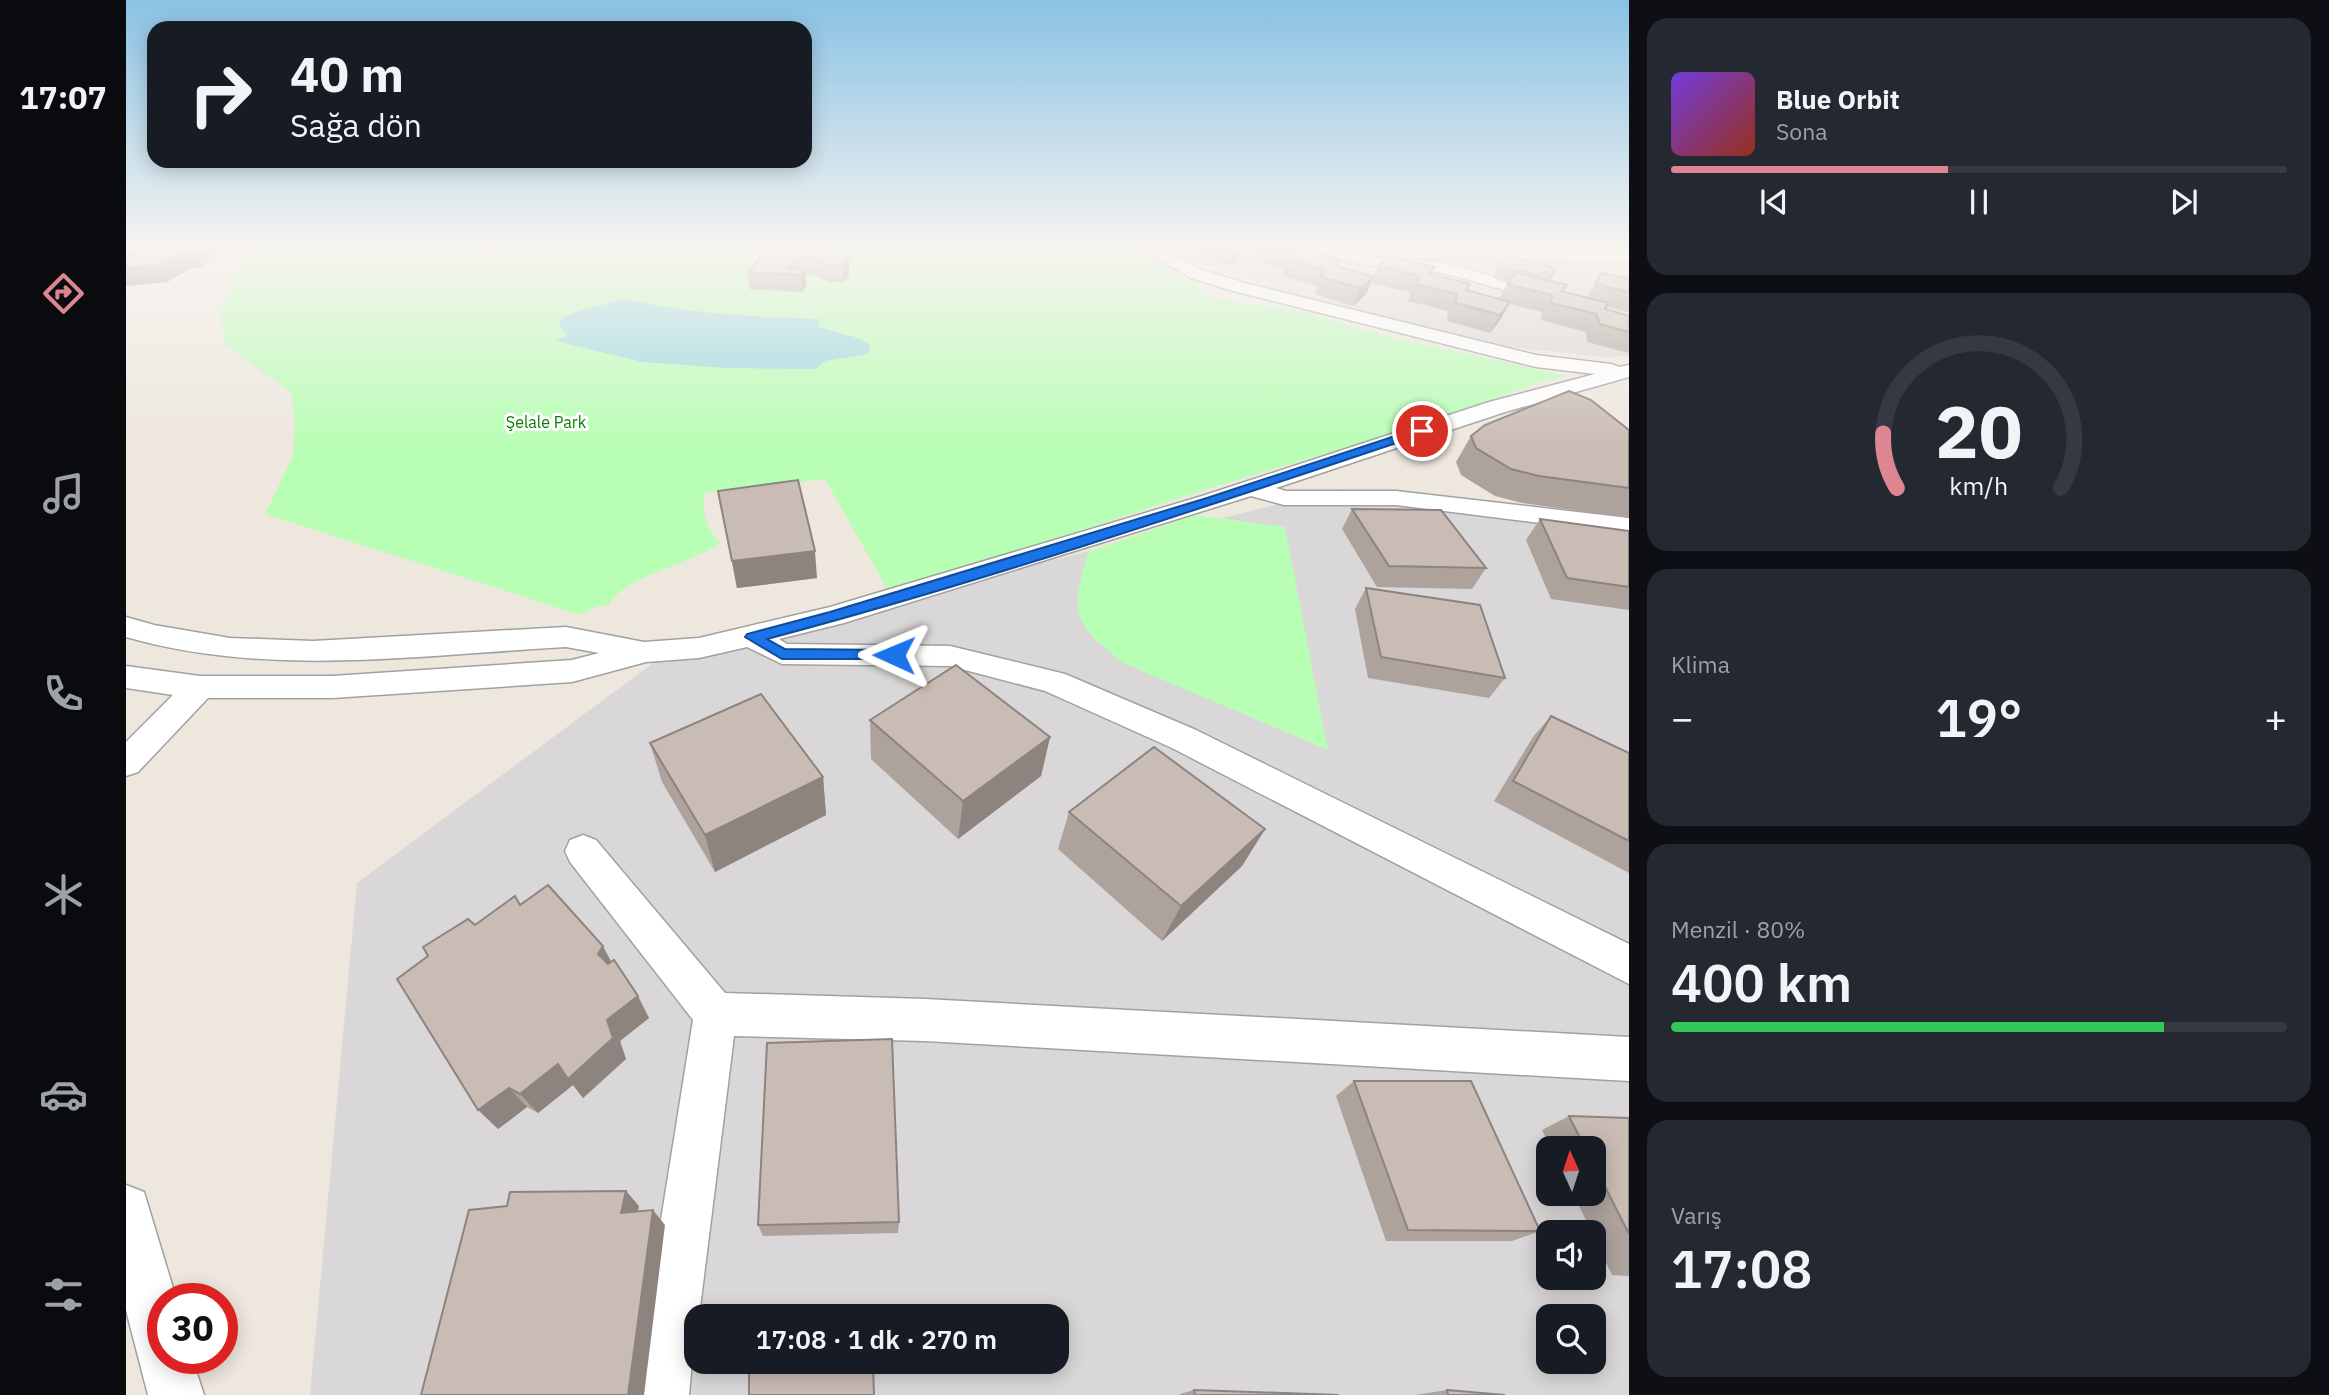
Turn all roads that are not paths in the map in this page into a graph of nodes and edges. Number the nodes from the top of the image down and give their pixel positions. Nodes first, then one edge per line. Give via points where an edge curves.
1 (1349, 315) edge
2 (1594, 315) edge
3 (1629, 329) edge
4 (1628, 371) edge
5 (1248, 487) junction
6 (1629, 526) edge
7 (126, 627) edge
8 (753, 637) junction
9 (646, 652) junction
10 (126, 677) edge
11 (200, 687) junction
12 (126, 763) edge
13 (583, 851) dead end
14 (1629, 965) edge
15 (715, 1014) junction
16 (1629, 1059) edge
17 (126, 1210) edge
18 (147, 1289) edge
19 (170, 1374) edge
20 (176, 1395) edge
21 (661, 1395) edge

1 - 4 street via 1536,361
2 - 3 street
4 - 5 street via 1497,407
5 - 6 street via 1284,498 1396,498
5 - 8 street
7 - 9 street via 230,648 313,651 566,637
8 - 9 street
8 - 14 street via 782,654 950,656 1054,682 1184,738
9 - 11 street via 572,671 332,687
10 - 11 street
11 - 12 street
13 - 15 street
15 - 16 street via 925,1020
15 - 21 street
17 - 18 street
19 - 20 street

